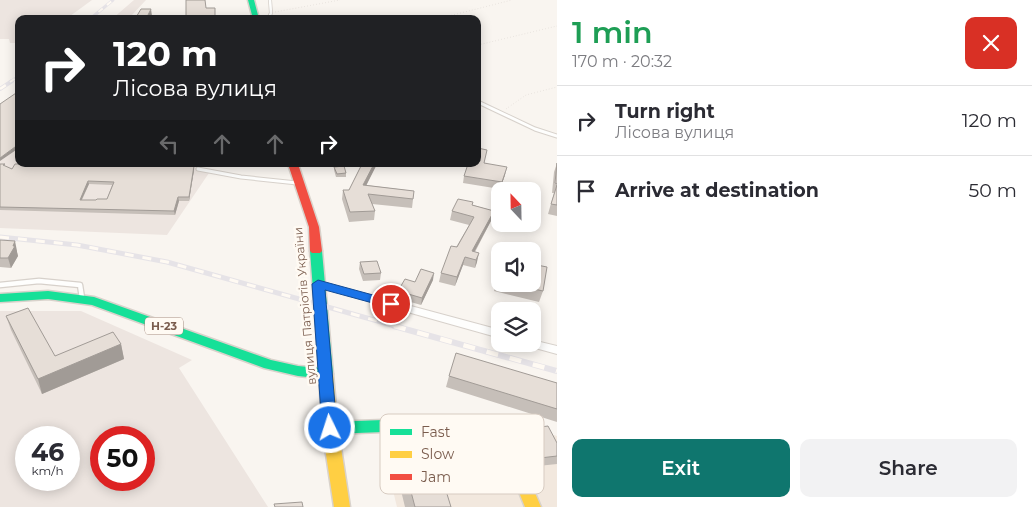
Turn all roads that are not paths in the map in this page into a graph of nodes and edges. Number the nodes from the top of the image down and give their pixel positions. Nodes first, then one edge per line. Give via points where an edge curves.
1 (251, 0) edge
2 (270, 0) edge
3 (255, 15) edge
4 (269, 15) edge
5 (481, 103) edge
6 (557, 136) edge
7 (294, 167) edge
8 (198, 169) dead end
9 (301, 184) junction
10 (318, 284) junction
11 (0, 285) edge
12 (0, 298) edge
13 (82, 300) junction
14 (491, 332) edge
15 (541, 346) edge
16 (557, 350) edge
17 (326, 374) junction
18 (380, 426) edge
19 (330, 428) junction
20 (528, 494) edge
21 (342, 507) edge
22 (533, 507) edge

1 - 3 main road
2 - 4 lane
5 - 6 lane
7 - 9 main road, вулиця Патріотів України
8 - 9 lane
9 - 10 main road, вулиця Патріотів України via 314,227
10 - 14 street
10 - 17 main road, вулиця Патріотів України
11 - 13 lane via 39,281 80,285
12 - 13 main road, Н-23 via 48,295
13 - 17 main road, Н-23 via 94,301 269,364
15 - 16 street
17 - 19 main road, вулиця Патріотів України
18 - 19 main road
19 - 21 main road, вулиця Патріотів України
20 - 22 main road

